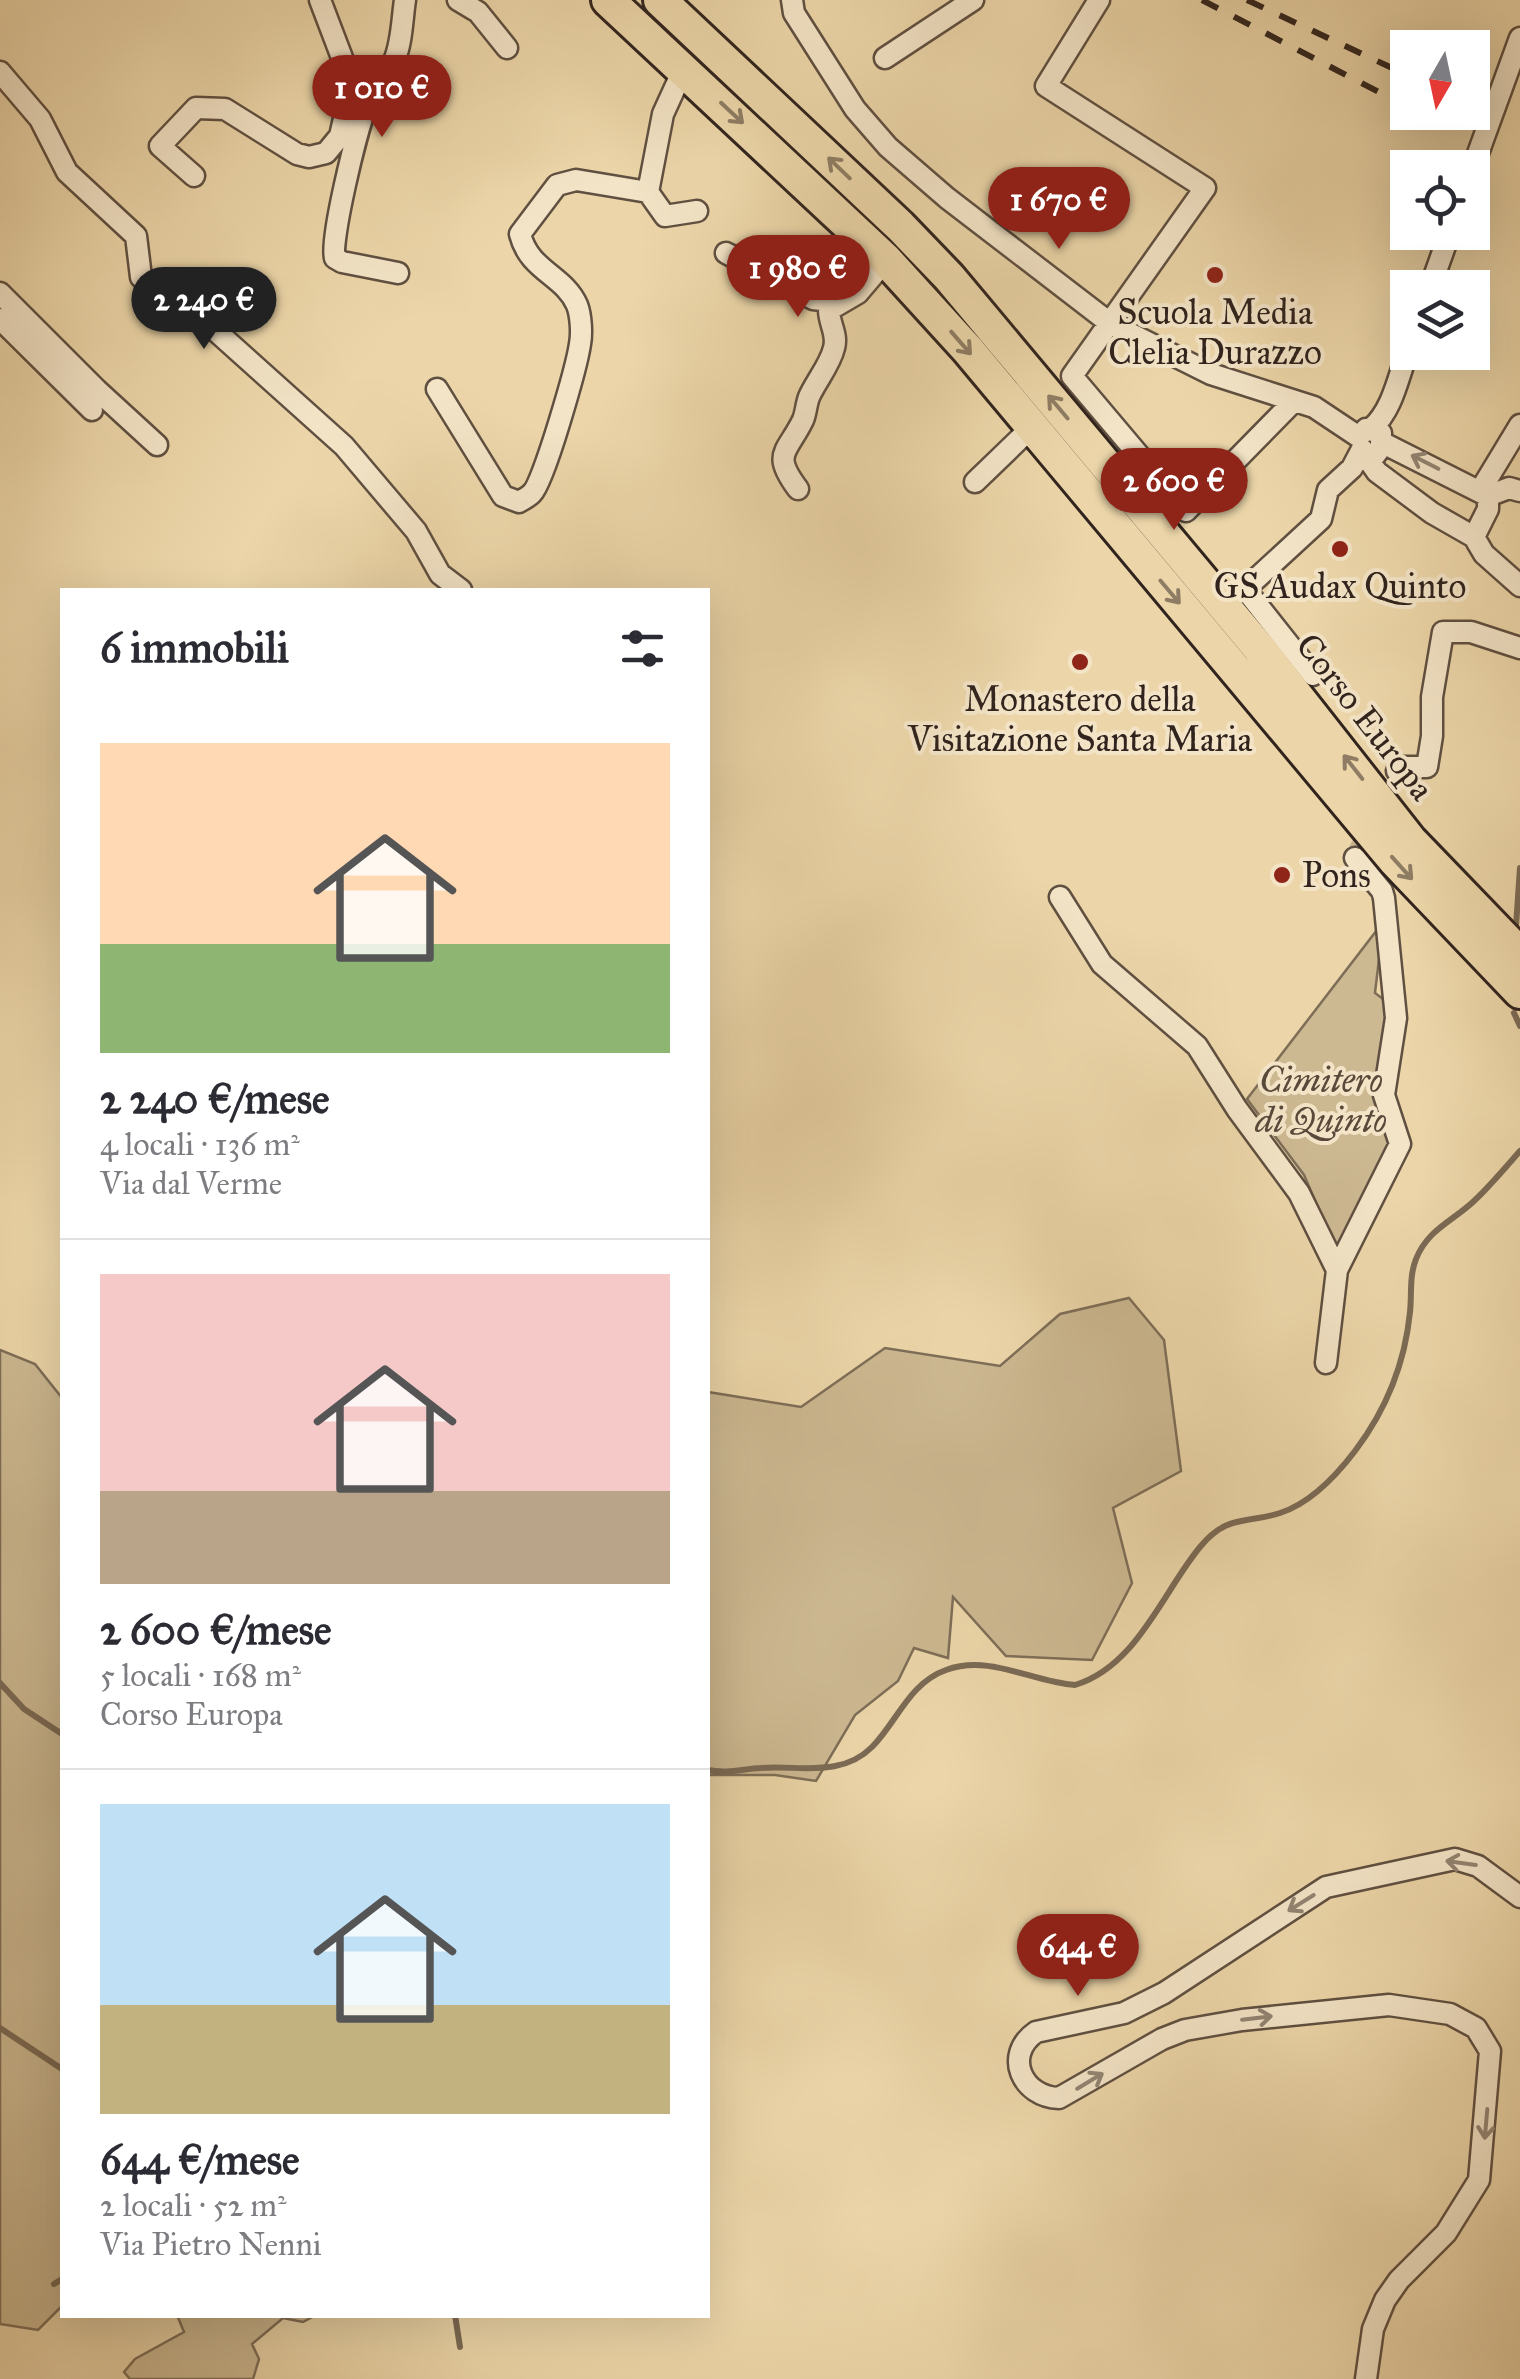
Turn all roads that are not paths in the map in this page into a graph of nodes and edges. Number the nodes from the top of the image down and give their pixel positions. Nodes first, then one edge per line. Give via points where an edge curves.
1 (320, 0) edge
2 (405, 0) edge
3 (458, 0) edge
4 (608, 0) edge
5 (660, 0) edge
6 (792, 0) edge
7 (973, 0) edge
8 (1098, 0) edge
9 (1520, 38) edge
10 (507, 48) dead end
11 (885, 58) dead end
12 (684, 68) junction
13 (0, 72) edge
14 (1479, 150) edge
15 (194, 176) dead end
16 (648, 192) junction
17 (697, 211) dead end
18 (726, 252) dead end
19 (880, 266) junction
20 (398, 273) dead end
21 (0, 293) edge
22 (0, 318) edge
23 (1112, 324) junction
24 (1401, 370) edge
25 (437, 389) dead end
26 (1294, 401) junction
27 (92, 410) dead end
28 (1520, 425) edge
29 (1032, 427) junction
30 (1370, 442) junction
31 (157, 444) dead end
32 (974, 482) dead end
33 (798, 489) dead end
34 (1519, 491) edge
35 (1484, 494) junction
36 (1479, 546) junction
37 (1520, 586) edge
38 (458, 588) edge
39 (1513, 644) edge
40 (1312, 675) dead end
41 (1398, 772) tunnel mouth
42 (1355, 858) dead end
43 (1060, 897) dead end
44 (1508, 955) edge
45 (1520, 992) edge
46 (1338, 1270) junction
47 (1326, 1364) dead end
48 (1520, 1897) edge
49 (1366, 2379) edge

1 - 15 street via 352,84 340,136 326,153 308,157 226,109 196,108 160,146
2 - 20 street via 394,59 366,106 354,146 332,246 342,262
3 - 10 street via 478,12
4 - 12 main road, Corso Europa
44 -> 5 main road, Corso Europa via 948,277
6 - 23 street via 839,86 888,147
7 - 11 street
8 - 23 street via 1046,86 1205,188
9 - 14 street
12 - 16 street via 664,114
12 -> 19 main road, Corso Europa
13 - 38 street via 40,119 67,172 136,236 141,277 198,315 344,446 416,531 440,574
16 - 17 street via 665,216
16 - 25 street via 576,180 557,185 520,234 540,270 566,288 579,308 580,343 534,493 519,502 503,496
18 - 19 street via 822,300
19 -> 29 main road, Corso Europa
19 - 33 street via 858,293 830,310 834,349 804,418 782,449 784,470
21 - 31 street
22 - 27 street
23 - 26 street via 1211,374
23 - 26 street via 1072,376 1186,511
24 - 30 street
26 - 30 street
28 - 35 street
29 - 32 street
29 -> 44 main road, Corso Europa via 1395,861
35 -> 30 street
30 - 36 street via 1377,472
30 - 40 street via 1328,490 1321,519 1245,588
34 - 35 street
35 - 36 street via 1488,509
36 - 37 street
39 - 41 street via 1444,632 1427,768
42 - 46 street via 1384,898 1396,1018 1384,1096 1400,1144
43 - 46 street via 1102,964 1197,1046 1300,1193
44 - 45 main road, Corso Europa
46 - 47 street
48 -> 49 street via 1478,1866 1455,1859 1326,1887 1164,1993 1124,2012 1036,2032 1023,2044 1018,2062 1030,2086 1059,2098 1162,2039 1242,2020 1389,2004 1450,2014 1476,2028 1490,2051 1480,2180 1446,2234 1385,2300

